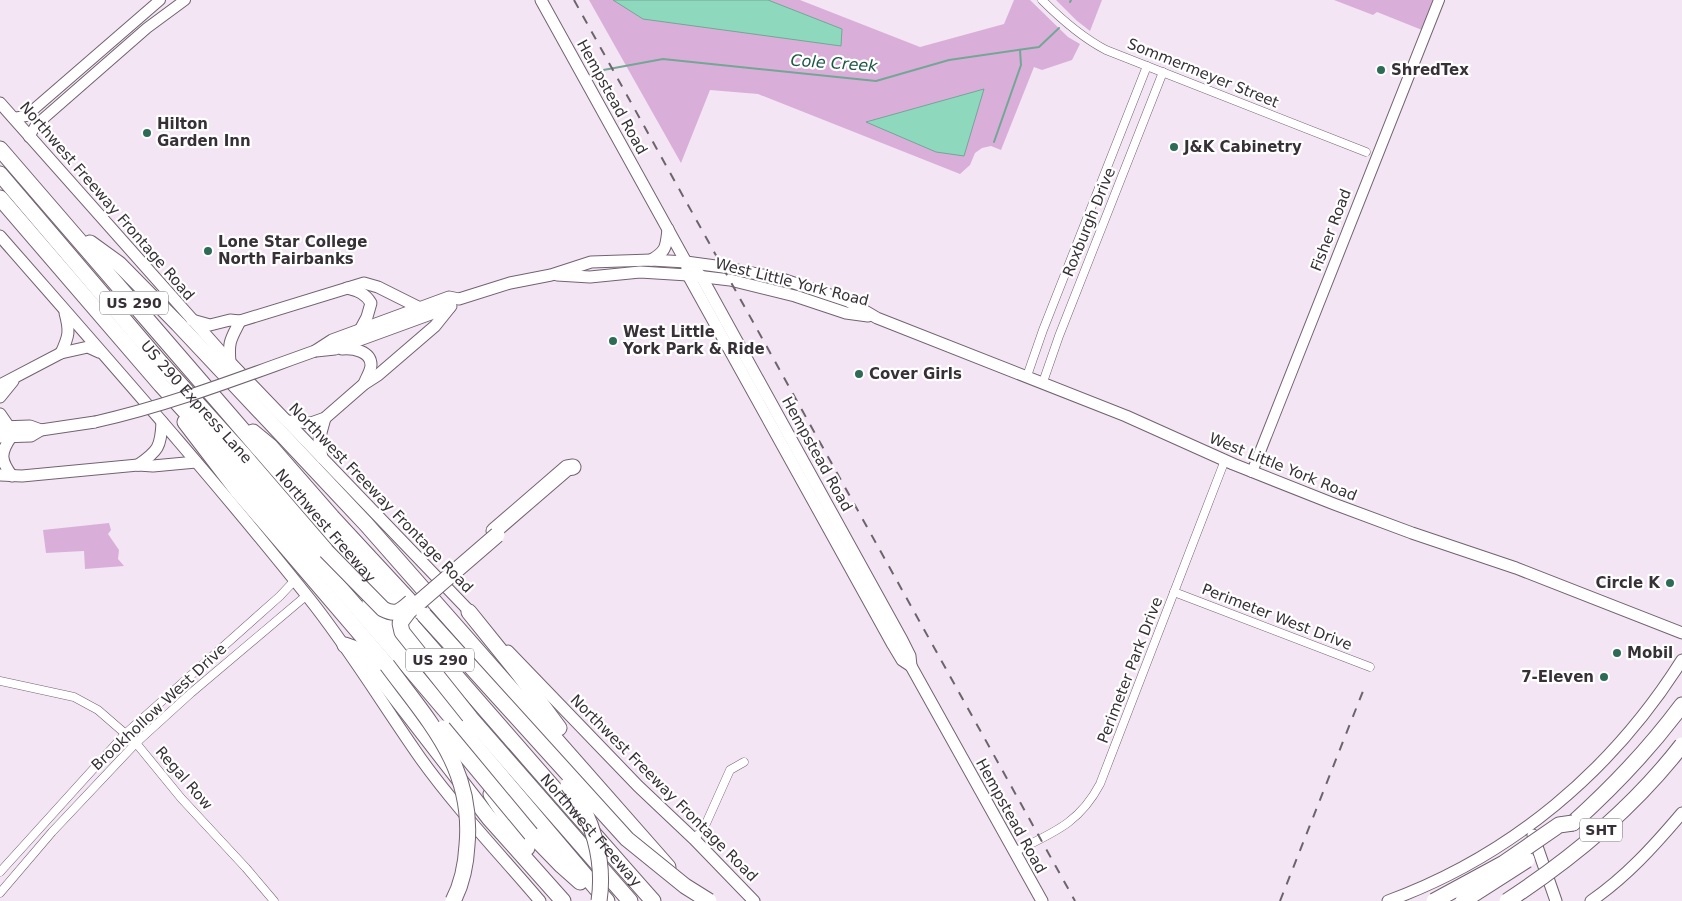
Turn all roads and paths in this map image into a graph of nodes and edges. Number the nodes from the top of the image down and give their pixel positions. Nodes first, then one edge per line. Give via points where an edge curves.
1 (160, 0) edge
2 (185, 0) edge
3 (541, 0) edge
4 (1042, 0) edge
5 (1439, 0) edge
6 (94, 57) junction
7 (1147, 66) junction
8 (103, 67) junction
9 (1163, 72) junction
10 (0, 103) edge
11 (13, 118) junction
12 (29, 137) junction
13 (0, 149) edge
14 (1366, 152) dead end
15 (0, 174) edge
16 (1096, 195) junction
17 (0, 198) edge
18 (1113, 201) junction
19 (70, 229) junction
20 (668, 229) junction
21 (0, 236) edge
22 (651, 260) junction
23 (686, 262) junction
24 (551, 274) junction
25 (688, 275) junction
26 (701, 276) junction
27 (1062, 282) junction
28 (347, 288) junction
29 (1078, 288) junction
30 (455, 302) junction
31 (420, 308) junction
32 (65, 311) junction
33 (877, 318) junction
34 (192, 320) junction
35 (240, 321) junction
36 (360, 330) junction
37 (335, 349) junction
38 (315, 351) junction
39 (102, 353) junction
40 (61, 354) junction
41 (230, 362) junction
42 (1027, 376) junction
43 (16, 378) junction
44 (1043, 382) junction
45 (364, 384) junction
46 (0, 385) edge
47 (161, 385) junction
48 (0, 397) edge
49 (0, 414) edge
50 (232, 416) junction
51 (325, 418) junction
52 (287, 421) junction
53 (162, 422) junction
54 (5, 432) edge
55 (322, 458) junction
56 (1225, 460) junction
57 (196, 462) junction
58 (138, 465) junction
59 (1252, 472) junction
60 (6, 475) edge
61 (496, 533) junction
62 (326, 551) junction
63 (294, 581) junction
64 (1174, 592) junction
65 (307, 595) junction
66 (469, 612) junction
67 (1682, 633) edge
68 (345, 645) junction
69 (387, 665) junction
70 (1680, 665) edge
71 (911, 666) junction
72 (1370, 667) dead end
73 (412, 671) junction
74 (0, 680) edge
75 (1682, 705) edge
76 (469, 716) junction
77 (526, 727) junction
78 (125, 734) junction
79 (136, 743) junction
80 (1682, 745) edge
81 (744, 762) dead end
82 (73, 790) junction
83 (82, 799) junction
84 (1682, 813) edge
85 (629, 821) junction
86 (1573, 823) junction
87 (1530, 826) junction
88 (694, 839) junction
89 (1014, 852) junction
90 (0, 872) edge
91 (0, 893) edge
92 (274, 901) edge
93 (453, 901) edge
94 (540, 901) edge
95 (563, 901) edge
96 (570, 901) edge
97 (599, 901) edge
98 (605, 901) edge
99 (630, 901) edge
100 (653, 901) edge
101 (698, 901) edge
102 (709, 901) edge
103 (754, 901) edge
104 (1042, 901) edge
105 (1388, 901) edge
106 (1434, 901) edge
107 (1463, 901) edge
108 (1508, 901) edge
109 (1556, 901) edge
110 (1590, 901) edge

1 - 6 street
2 - 8 street via 161,16
3 - 20 main road, Hempstead Road
4 - 7 street, Sommermeyer Street via 1090,42
5 - 59 street, Fisher Road
6 - 8 street
6 - 11 street via 26,116
7 - 9 street, Sommermeyer Street
7 - 16 street, Roxburgh Drive
8 - 12 street via 36,125
9 - 14 street, Sommermeyer Street
9 - 18 street, Roxburgh Drive
10 - 11 main road, Northwest Freeway Frontage Road
11 - 12 main road, Northwest Freeway Frontage Road
12 - 34 main road, Northwest Freeway Frontage Road
13 - 19 highway, Northwest Freeway / US 290
15 - 62 highway, US 290 Express Lane
16 - 18 street
16 - 27 street, Roxburgh Drive
17 - 47 highway, Northwest Freeway / US 290
18 - 29 street, Roxburgh Drive
19 - 50 highway, Northwest Freeway / US 290
19 - 85 highway via 120,264 178,324 366,524
20 - 22 main road via 663,252
20 - 23 main road, Hempstead Road
21 - 32 main road
22 - 23 main road, West Little York Road
22 - 24 main road, West Little York Road via 591,262
23 - 25 main road, Hempstead Road
23 - 26 main road, Hempstead Road
23 - 33 main road, West Little York Road via 782,279 848,301
24 - 25 main road, West Little York Road via 590,277 640,272
24 - 30 main road, West Little York Road via 510,283
25 - 26 main road, West Little York Road
25 - 71 main road, Hempstead Road via 902,660
26 - 33 main road, West Little York Road via 769,289 846,313
26 - 71 main road, Hempstead Road via 902,640
27 - 29 street
27 - 42 street, Roxburgh Drive
28 - 31 main road via 371,284
28 - 35 main road
28 - 36 main road via 367,296 371,303
29 - 44 street, Roxburgh Drive
30 - 31 main road, West Little York Road via 448,297
30 - 37 main road, West Little York Road
30 - 45 main road via 435,326
31 - 36 main road, West Little York Road
32 - 39 main road
32 - 40 main road via 69,329
33 - 42 main road, West Little York Road
34 - 35 main road via 210,324
34 - 41 main road, Northwest Freeway Frontage Road
35 - 41 main road via 230,338
36 - 38 main road, West Little York Road via 332,340
37 - 38 main road, West Little York Road
37 - 45 main road via 351,348 367,356 371,367
38 - 54 main road, West Little York Road, bridge via 145,410 41,430 31,436
39 - 40 main road via 88,347
39 - 53 main road
40 - 43 main road
41 - 52 main road, Northwest Freeway Frontage Road
42 - 44 main road, West Little York Road
43 - 46 main road
43 - 48 main road
44 - 56 main road, West Little York Road
45 - 51 main road
47 - 69 highway via 210,457
47 - 73 highway, Northwest Freeway / US 290
49 - 54 main road
50 - 77 highway, bridge via 270,446
50 - 100 highway, Northwest Freeway / US 290 via 280,476
51 - 52 main road via 310,423
51 - 55 main road via 319,440
52 - 55 main road, Northwest Freeway Frontage Road
53 - 57 main road
53 - 58 main road via 159,446
54 - 60 main road via 2,460
55 - 66 main road, Northwest Freeway Frontage Road
56 - 59 main road, West Little York Road
56 - 64 street, Perimeter Park Drive
57 - 58 main road
57 - 63 main road
58 - 60 main road
59 - 67 main road, West Little York Road via 1385,524 1516,568
61 - 61 highway via 567,468 573,467 570,472
61 - 62 highway, bridge via 406,607 391,613 383,609
61 - 76 highway, bridge via 409,611 400,623 402,632
62 - 76 highway, US 290 Express Lane, bridge
63 - 65 main road
63 - 78 street, Brookhollow West Drive
64 - 72 street, Perimeter West Drive
64 - 89 street, Perimeter Park Drive via 1096,791 1073,820
65 - 68 main road
65 - 79 street, Brookhollow West Drive
66 - 85 highway
66 - 88 main road, Northwest Freeway Frontage Road
68 - 94 main road via 449,796
68 - 95 highway via 359,650 489,818
69 - 93 highway, bridge via 438,734 464,789 468,816 467,848
69 - 98 highway, bridge via 531,834 562,866
70 - 87 main road via 1646,712 1590,774
71 - 89 main road, Hempstead Road
73 - 96 highway via 517,835
73 - 98 highway, Northwest Freeway / US 290
74 - 78 street, Regal Row via 84,700
75 - 86 highway, SHT via 1635,763
76 - 99 highway, US 290 Express Lane
77 - 97 highway, bridge via 577,796 587,817 600,865
77 - 102 highway, bridge via 627,839 685,886
78 - 79 street, Regal Row
78 - 82 street, Brookhollow West Drive
79 - 83 street, Brookhollow West Drive
79 - 92 street, Regal Row
80 - 108 highway, SHT, bridge via 1655,777 1593,838
81 - 88 street via 730,770 704,828
82 - 83 street
82 - 90 street, Brookhollow West Drive
83 - 91 street, Brookhollow West Drive
84 - 110 main road via 1637,864
85 - 101 highway
86 - 106 highway, bridge via 1559,825 1504,863
86 - 107 highway, SHT, bridge via 1526,861
87 - 105 main road via 1473,863
87 - 109 main road
88 - 103 main road, Northwest Freeway Frontage Road
89 - 104 main road, Hempstead Road

